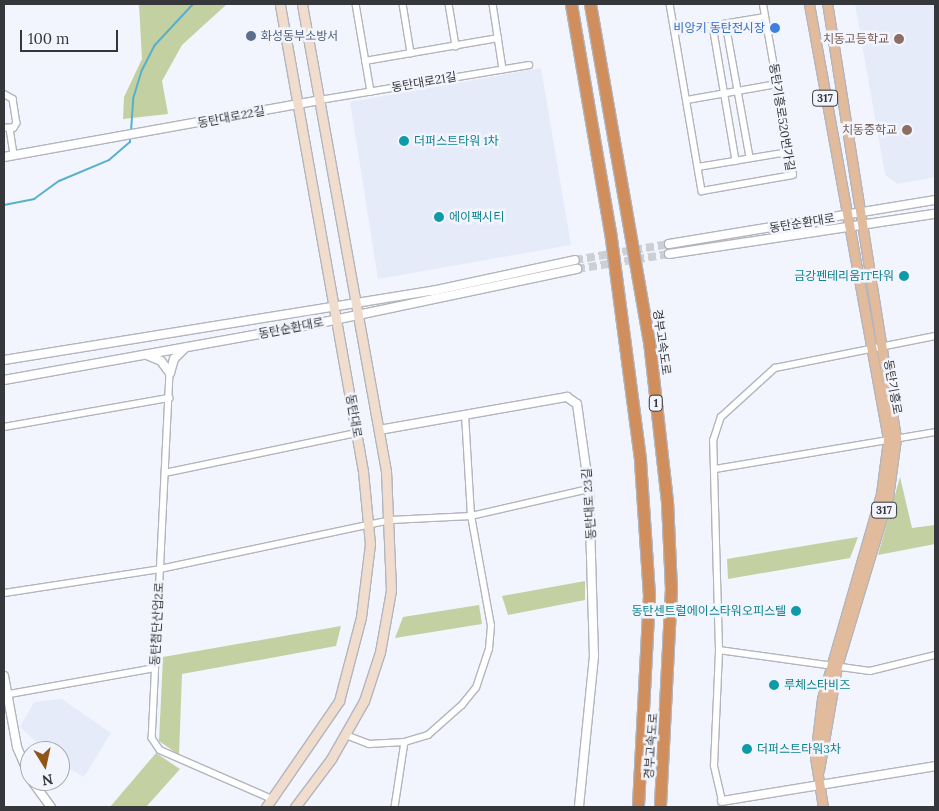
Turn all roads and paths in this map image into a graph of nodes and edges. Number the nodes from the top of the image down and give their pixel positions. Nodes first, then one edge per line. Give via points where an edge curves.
1 (280, 4) edge
2 (302, 4) edge
3 (356, 4) edge
4 (403, 4) edge
5 (449, 4) edge
6 (493, 4) edge
7 (571, 4) edge
8 (590, 4) edge
9 (670, 4) edge
10 (763, 4) edge
11 (809, 4) edge
12 (827, 4) edge
13 (765, 17) junction
14 (726, 24) junction
15 (713, 26) junction
16 (675, 32) junction
17 (498, 38) junction
18 (456, 46) junction
19 (411, 54) junction
20 (366, 61) junction
21 (530, 65) dead end
22 (503, 69) junction
23 (777, 84) junction
24 (738, 91) junction
25 (371, 92) junction
26 (4, 94) edge
27 (725, 94) junction
28 (320, 100) junction
29 (687, 100) junction
30 (298, 104) junction
31 (7, 129) edge
32 (789, 152) junction
33 (14, 155) junction
34 (4, 157) edge
35 (750, 158) junction
36 (736, 161) junction
37 (698, 167) junction
38 (935, 200) edge
39 (862, 213) junction
40 (935, 214) edge
41 (848, 216) junction
42 (864, 226) junction
43 (851, 228) junction
44 (669, 244) tunnel mouth
45 (669, 254) tunnel mouth
46 (575, 260) tunnel mouth
47 (577, 269) tunnel mouth
48 (356, 302) junction
49 (333, 305) junction
50 (358, 314) junction
51 (336, 319) junction
52 (935, 336) edge
53 (883, 345) junction
54 (873, 346) junction
55 (186, 347) junction
56 (145, 355) junction
57 (4, 360) edge
58 (170, 373) junction
59 (4, 380) edge
60 (169, 398) junction
61 (465, 415) junction
62 (4, 427) edge
63 (379, 430) junction
64 (935, 432) edge
65 (357, 433) junction
66 (892, 439) junction
67 (715, 469) junction
68 (165, 473) junction
69 (590, 489) junction
70 (471, 516) junction
71 (391, 520) junction
72 (368, 525) junction
73 (160, 569) junction
74 (4, 593) edge
75 (719, 650) junction
76 (935, 656) edge
77 (833, 665) junction
78 (155, 668) junction
79 (4, 676) edge
80 (5, 695) edge
81 (346, 735) junction
82 (405, 742) junction
83 (20, 754) edge
84 (935, 766) edge
85 (821, 786) junction
86 (39, 791) edge
87 (272, 799) junction
88 (722, 801) joint
89 (50, 807) edge
90 (266, 807) edge
91 (295, 807) edge
92 (395, 807) edge
93 (579, 807) edge
94 (638, 807) edge
95 (660, 807) edge
96 (823, 807) edge

1 - 30 main road, 동탄대로
2 - 28 main road, 동탄대로
3 - 20 street
4 - 19 street
5 - 18 street
6 - 17 street
7 - 94 highway, 경부고속도로 / 1 via 610,231 642,478 648,595
8 - 95 highway, 경부고속도로 / 1 via 649,340 667,501 670,597
9 - 16 street, 동탄기흥로520번가길
10 - 13 street, 동탄기흥로520번가길
11 - 41 main road, 동탄기흥로 / 317
12 - 39 main road, 동탄기흥로 / 317
13 - 14 street
13 - 23 street, 동탄기흥로520번가길
14 - 15 street
14 - 24 street
15 - 16 street
15 - 27 street
16 - 29 street, 동탄기흥로520번가길
17 - 18 street
17 - 22 street
18 - 19 street
19 - 20 street
20 - 25 street
21 - 22 street, 동탄대로21길
22 - 25 street, 동탄대로21길
23 - 24 street
23 - 32 street, 동탄기흥로520번가길
24 - 27 street
24 - 35 street
25 - 28 street, 동탄대로21길
26 - 31 street via 13,99 17,123
27 - 29 street
27 - 36 street
28 - 30 street, 동탄대로22길
28 - 48 main road, 동탄대로
29 - 37 street, 동탄기흥로520번가길
30 - 33 street, 동탄대로22길
30 - 49 main road, 동탄대로
31 - 33 street
32 - 35 street
32 - 37 street, 동탄기흥로520번가길 via 793,175 702,191
33 - 34 street
35 - 36 street
36 - 37 street
38 - 39 street, 동탄순환대로
39 - 41 street, 동탄순환대로
39 - 42 main road, 동탄기흥로 / 317
40 - 42 street, 동탄순환대로
41 - 43 main road, 동탄기흥로 / 317
41 - 44 street, 동탄순환대로
42 - 43 street, 동탄순환대로
42 - 53 main road, 동탄기흥로 / 317
43 - 45 street, 동탄순환대로
43 - 54 main road, 동탄기흥로 / 317
46 - 48 street, 동탄순환대로
47 - 50 street, 동탄순환대로
48 - 49 street, 동탄순환대로
48 - 50 main road, 동탄대로
49 - 51 main road, 동탄대로
49 - 57 street, 동탄순환대로
50 - 51 street, 동탄순환대로
50 - 63 main road, 동탄대로
51 - 55 street, 동탄순환대로
51 - 65 main road, 동탄대로
52 - 53 street
53 - 54 street
53 - 66 main road, 동탄기흥로 / 317
54 - 66 main road, 동탄기흥로 / 317
54 - 67 street via 794,362 762,376 721,417 713,442
55 - 56 street, 동탄순환대로
55 - 58 street via 174,358
56 - 58 street via 156,357
56 - 59 street, 동탄순환대로
58 - 60 street, 동탄첨단산업2로
60 - 62 street
60 - 68 street, 동탄첨단산업2로
61 - 63 street, 동탄대로 23길
61 - 69 street, 동탄대로 23길 via 573,400 579,411
61 - 70 street
63 - 71 main road, 동탄대로
64 - 66 street
65 - 68 street
65 - 72 main road, 동탄대로
66 - 67 street
66 - 77 main road, 동탄기흥로 / 317 via 888,497
67 - 75 street
68 - 73 street, 동탄첨단산업2로
69 - 70 street
69 - 93 street, 동탄대로 23길 via 594,656
70 - 71 street
70 - 82 street via 490,626 485,668 476,688 446,722 428,735
71 - 72 street
71 - 81 main road, 동탄대로 via 391,590 380,652
72 - 73 street
72 - 87 main road, 동탄대로 via 366,581 349,677 319,735
73 - 74 street
73 - 78 street, 동탄첨단산업2로
75 - 77 street
75 - 88 street via 714,766
76 - 77 street via 870,671
77 - 85 main road, 동탄기흥로 / 317 via 819,770
78 - 80 street
78 - 87 street, 동탄첨단산업2로 via 152,738 157,746
79 - 80 street
80 - 83 street
81 - 82 street via 369,744
81 - 91 main road, 동탄대로
82 - 92 street
84 - 85 street
85 - 88 street
85 - 96 main road, 동탄기흥로 / 317
86 - 89 street
87 - 90 main road, 동탄대로

